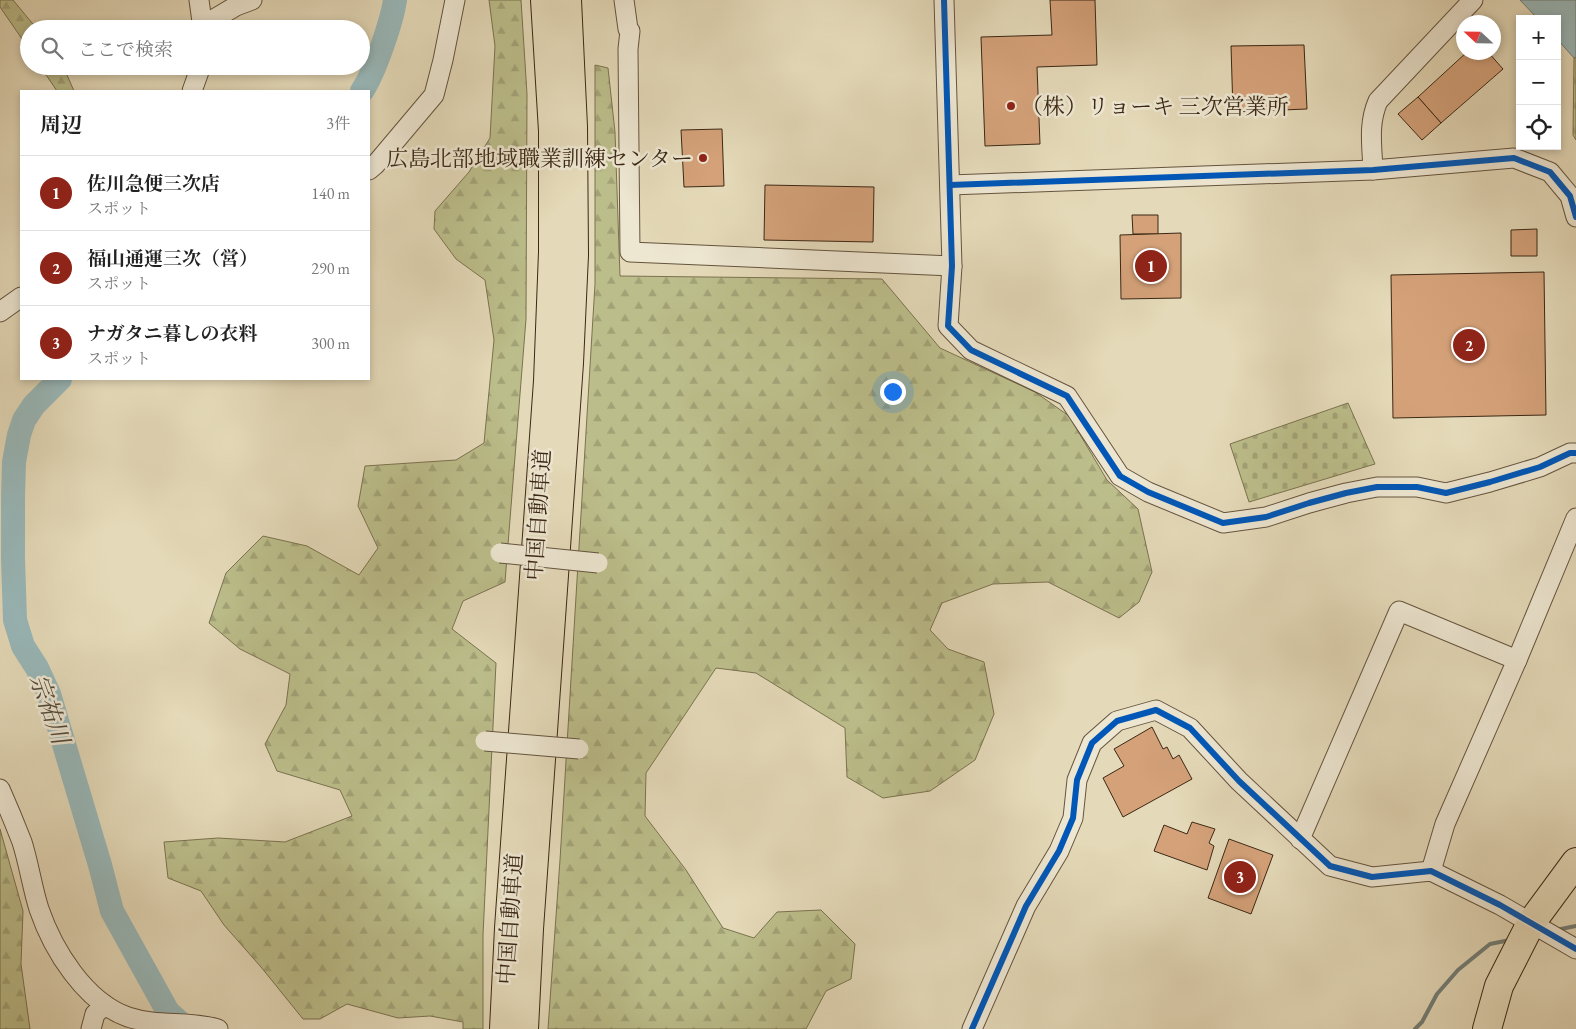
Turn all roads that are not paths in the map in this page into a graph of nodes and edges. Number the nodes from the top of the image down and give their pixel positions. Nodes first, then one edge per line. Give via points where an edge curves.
1 (199, 0) edge
2 (252, 0) edge
3 (455, 0) edge
4 (545, 0) edge
5 (567, 0) edge
6 (624, 0) edge
7 (944, 0) edge
8 (1473, 0) edge
9 (203, 20) edge
10 (215, 20) edge
11 (198, 75) edge
12 (192, 90) edge
13 (370, 169) edge
14 (1373, 170) junction
15 (950, 185) junction
16 (1576, 217) edge
17 (952, 266) junction
18 (20, 298) edge
19 (0, 312) edge
20 (1576, 453) edge
21 (1576, 518) edge
22 (500, 553) dead end
23 (598, 563) dead end
24 (1517, 660) junction
25 (485, 741) dead end
26 (579, 749) dead end
27 (0, 789) edge
28 (1300, 839) junction
29 (1576, 862) edge
30 (1431, 871) junction
31 (1531, 923) junction
32 (1576, 948) edge
33 (105, 1006) junction
34 (91, 1029) edge
35 (218, 1029) edge
36 (504, 1029) edge
37 (524, 1029) edge
38 (972, 1029) edge
39 (1487, 1029) edge

1 - 9 street
2 - 10 street
3 - 13 street via 434,95
4 - 36 highway, 中国自動車道 via 553,132 548,381 509,918
5 - 37 highway, 中国自動車道 via 573,127 574,255
6 - 17 street via 630,31 630,252
7 - 15 street
8 - 14 street via 1378,101 1370,123
11 - 12 street
14 - 15 street
14 - 16 street via 1514,158 1550,172 1570,196
15 - 17 street
17 - 20 street via 948,326 971,350 1067,396 1120,476 1148,492 1223,523 1266,517 1346,492 1377,486 1417,487 1446,493 1540,467
18 - 19 street
21 - 24 street
22 - 23 street, bridge
24 - 28 street via 1399,611
24 - 30 street via 1445,824
25 - 26 street, bridge
27 - 33 street via 22,844 39,909 52,940 67,965
28 - 30 street via 1330,866 1372,877
28 - 38 street via 1239,781 1190,728 1156,710 1117,721 1092,743 1077,780 1073,818 1026,906
29 - 31 highway
30 - 31 street
31 - 32 street
31 - 39 highway via 1499,986
33 - 34 street via 95,1014
33 - 35 street via 146,1022 191,1023

